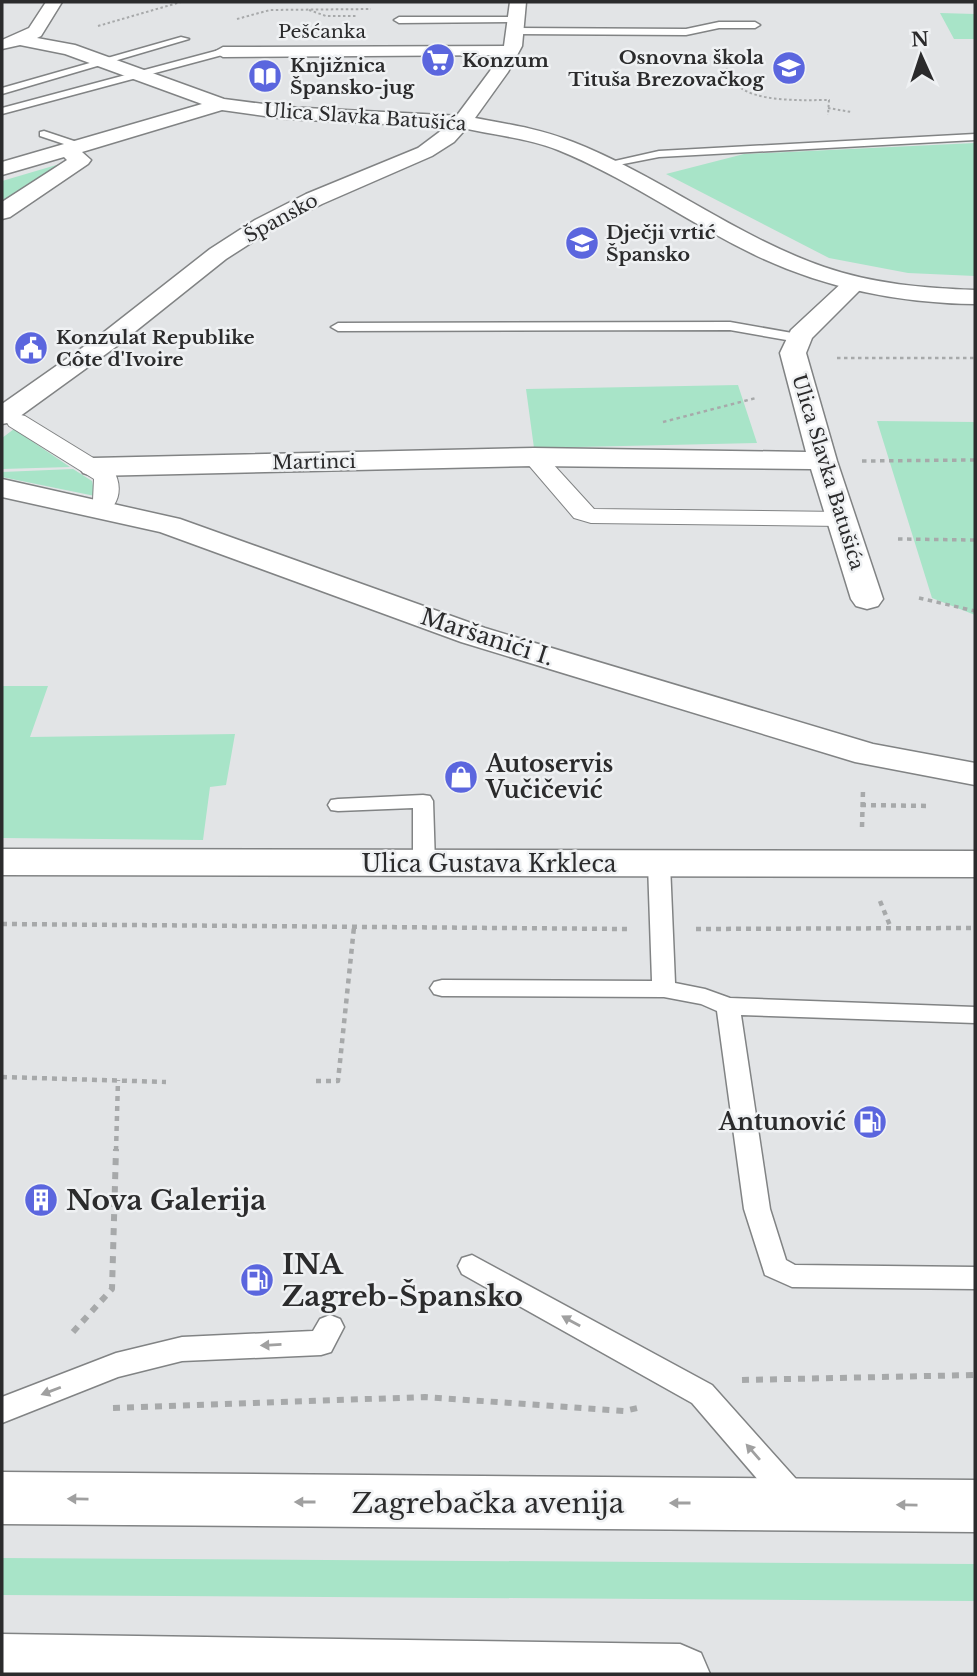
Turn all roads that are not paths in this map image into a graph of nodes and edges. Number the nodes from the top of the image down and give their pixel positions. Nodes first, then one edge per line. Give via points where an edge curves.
1 (54, 2) edge
2 (517, 18) edge
3 (399, 20) dead end
4 (755, 24) dead end
5 (184, 39) road end
6 (21, 40) junction
7 (2, 46) edge
8 (509, 51) junction
9 (223, 52) joint
10 (105, 61) junction
11 (138, 74) junction
12 (2, 91) edge
13 (221, 104) junction
14 (2, 111) edge
15 (462, 122) junction
16 (44, 134) dead end
17 (975, 137) edge
18 (72, 148) junction
19 (604, 165) junction
20 (2, 169) edge
21 (2, 212) edge
22 (854, 284) junction
23 (975, 297) edge
24 (338, 327) dead end
25 (797, 338) junction
26 (10, 418) edge
27 (534, 457) junction
28 (823, 461) junction
29 (93, 467) junction
30 (2, 488) edge
31 (105, 500) dead end
32 (842, 519) junction
33 (867, 599) dead end
34 (975, 774) edge
35 (338, 804) dead end
36 (2, 862) edge
37 (424, 864) junction
38 (659, 864) junction
39 (975, 864) edge
40 (442, 988) dead end
41 (664, 989) junction
42 (728, 1006) junction
43 (975, 1015) edge
44 (472, 1266) dead end
45 (975, 1278) edge
46 (330, 1327) dead end
47 (2, 1409) edge
48 (2, 1498) edge
49 (798, 1503) junction
50 (975, 1506) edge
51 (2, 1664) edge
52 (680, 1674) edge

1 - 6 street via 35,32
2 - 3 lane
2 - 4 lane via 686,32
2 - 8 street, Špansko
5 - 10 lane
6 - 7 street
6 - 10 street, Ulica Slavka Batušića
8 - 9 street, Pešćanka
8 - 15 street, Špansko
9 - 11 lane, Pešćanka
10 - 11 street, Ulica Slavka Batušića
10 - 12 lane
11 - 13 street, Ulica Slavka Batušića
11 - 14 lane, Pešćanka
13 - 15 street, Ulica Slavka Batušića via 297,114
13 - 18 street
15 - 19 street, Ulica Slavka Batušića via 546,139
15 - 26 street, Špansko via 425,152 314,199 218,254
16 - 18 lane
17 - 19 lane via 659,154
18 - 20 street
18 - 21 street via 81,160
19 - 22 street, Ulica Slavka Batušića via 767,251
22 - 23 street, Ulica Slavka Batušića via 895,292
22 - 25 street
24 - 25 lane via 730,326
25 - 28 street, Ulica Slavka Batušića via 793,353 796,369
26 - 29 street
27 - 28 street, Martinci
27 - 29 street, Martinci
27 - 32 street via 583,513 591,516
28 - 32 street, Ulica Slavka Batušića
29 - 31 street via 105,475
30 - 34 street, Maršanići I. via 169,526 473,635 868,754
32 - 33 street, Ulica Slavka Batušića
35 - 37 lane via 423,801
36 - 37 street, Ulica Gustava Krkleca
37 - 38 street, Ulica Gustava Krkleca
38 - 39 street, Ulica Gustava Krkleca
38 - 41 lane
40 - 41 lane
41 - 42 lane
42 - 43 lane
42 - 45 lane via 757,1209 775,1266 792,1276
49 -> 44 lane via 702,1394
46 -> 47 lane via 321,1343 182,1349 116,1365
49 -> 48 street, Zagrebačka avenija
50 -> 49 street, Zagrebačka avenija
51 - 52 street

